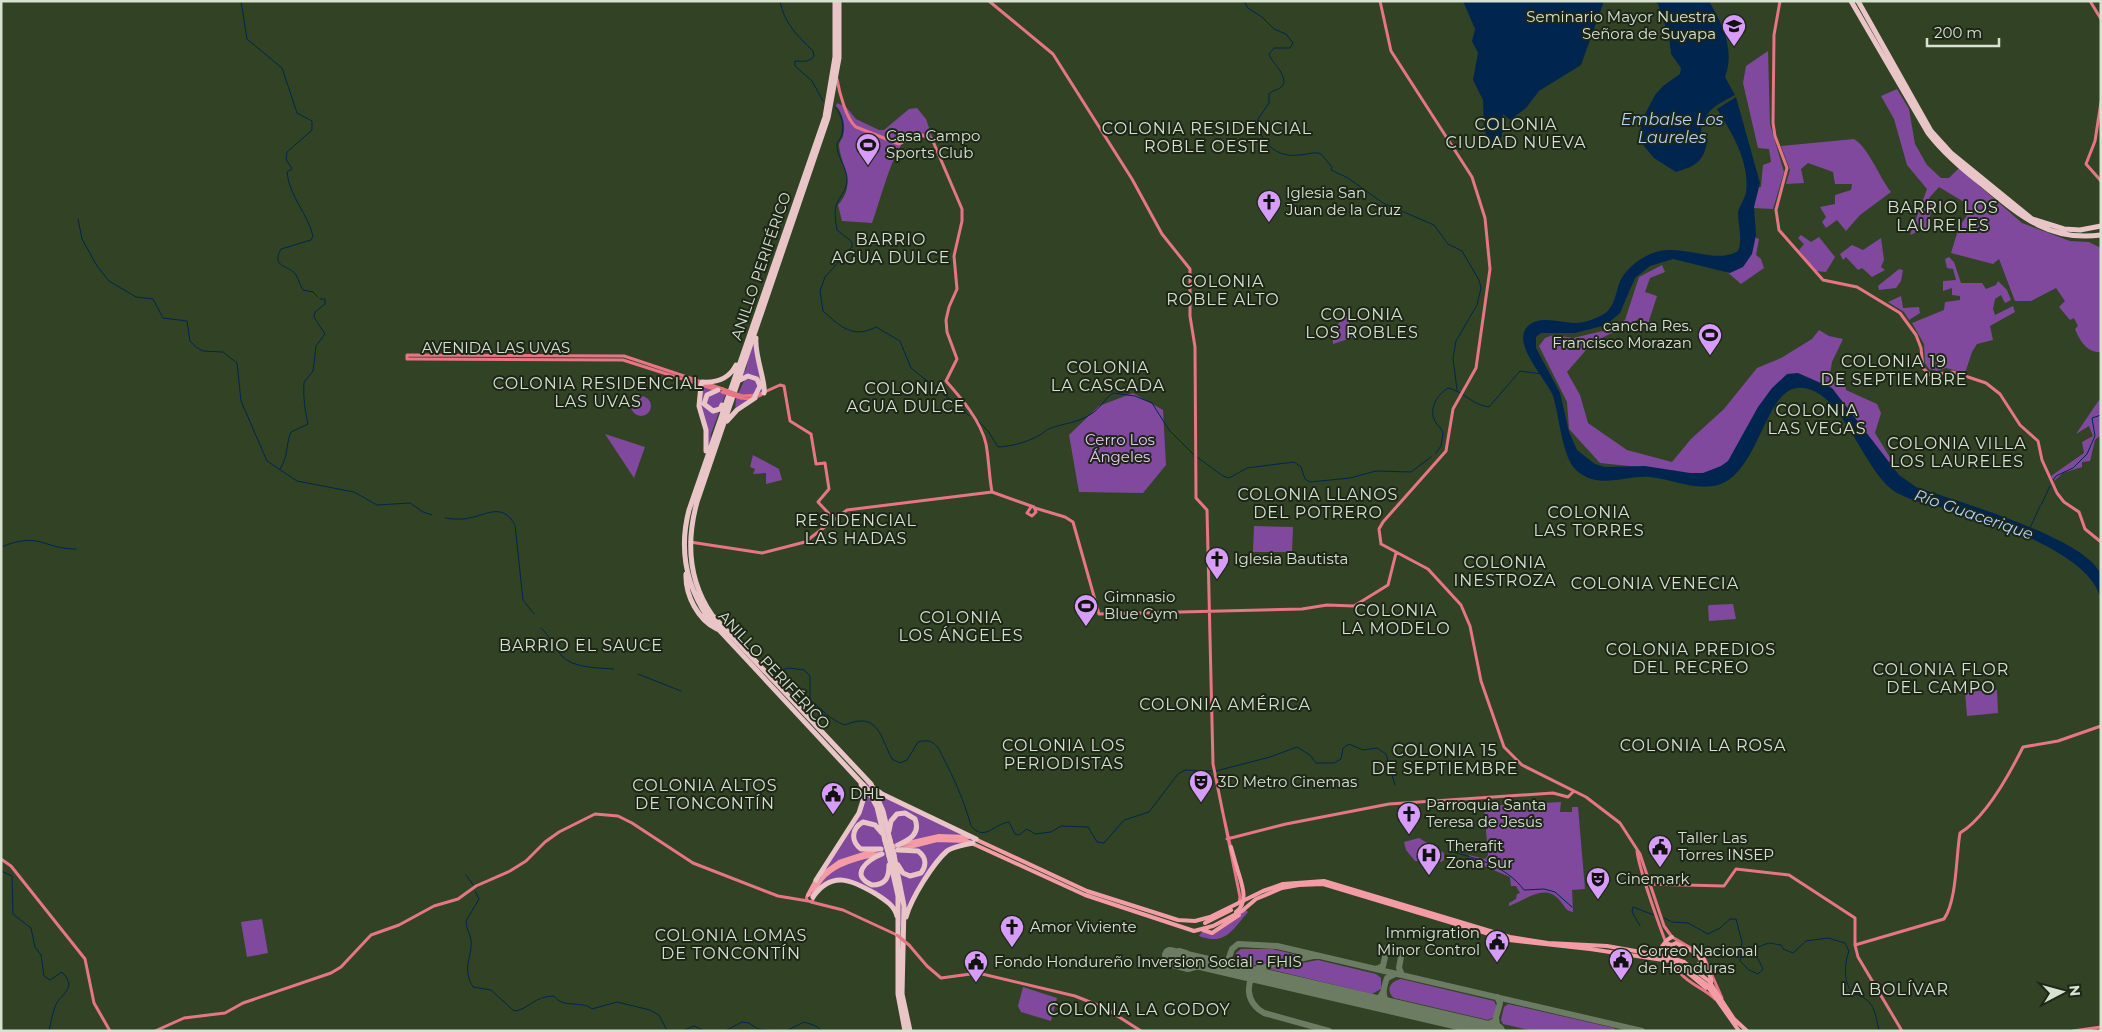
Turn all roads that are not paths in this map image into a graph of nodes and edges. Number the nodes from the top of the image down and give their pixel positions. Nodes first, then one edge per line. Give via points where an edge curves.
1 (986, 1) edge
2 (1380, 1) edge
3 (1780, 1) edge
4 (1852, 1) edge
5 (1858, 1) edge
6 (2090, 1) edge
7 (838, 2) edge
8 (990, 2) edge
9 (2101, 19) edge
10 (837, 79) junction
11 (2101, 102) edge
12 (832, 103) junction
13 (842, 103) junction
14 (2101, 180) edge
15 (2101, 226) edge
16 (2101, 235) edge
17 (757, 329) junction
18 (748, 340) junction
19 (739, 380) junction
20 (694, 383) joint
21 (765, 385) junction
22 (701, 386) junction
23 (773, 388) junction
24 (721, 390) junction
25 (764, 393) junction
26 (727, 396) junction
27 (755, 397) junction
28 (721, 432) junction
29 (706, 458) junction
30 (992, 492) junction
31 (1031, 508) junction
32 (1044, 512) junction
33 (1035, 515) junction
34 (834, 519) junction
35 (689, 542) junction
36 (2101, 542) edge
37 (1396, 553) junction
38 (1208, 611) junction
39 (2101, 726) edge
40 (860, 781) junction
41 (870, 784) junction
42 (1560, 784) junction
43 (1574, 791) junction
44 (1553, 793) junction
45 (887, 838) junction
46 (1228, 839) junction
47 (975, 841) junction
48 (898, 847) junction
49 (1231, 847) junction
50 (881, 851) junction
51 (892, 857) junction
52 (1, 859) edge
53 (816, 880) junction
54 (1648, 884) junction
55 (810, 898) junction
56 (1246, 899) junction
57 (1237, 904) junction
58 (1242, 911) junction
59 (904, 922) junction
60 (1205, 923) dead end
61 (1459, 924) junction
62 (899, 928) junction
63 (1188, 928) junction
64 (1203, 930) dead end
65 (1674, 940) junction
66 (1667, 942) junction
67 (1855, 945) junction
68 (1692, 948) junction
69 (1650, 954) junction
70 (1669, 959) junction
71 (1676, 963) junction
72 (1684, 964) junction
73 (1693, 968) junction
74 (1709, 973) junction
75 (1722, 999) junction
76 (1728, 1016) junction
77 (2101, 1027) edge
78 (110, 1031) edge
79 (155, 1031) edge
80 (905, 1031) edge
81 (910, 1031) edge
82 (1141, 1031) edge
83 (1740, 1031) edge
84 (1747, 1031) edge
85 (1902, 1031) edge
86 (2072, 1031) edge

1 - 8 street
2 - 37 street via 1391,51 1464,163 1478,192 1490,252 1489,286 1476,368 1451,416 1446,451 1379,529 1381,544
3 - 36 street via 1774,35 1773,123 1787,171 1776,210 1779,230 1822,280 1857,287 1900,313 1918,340 1927,373 1952,372 1986,383 2000,394 2020,425 2038,441 2042,460 2057,493 2079,512 2085,529
4 - 16 highway via 1941,150 2029,222 2066,234
5 - 15 highway via 1931,131 1946,149 2032,219 2069,229
6 - 9 street
7 - 10 highway, ANILLO PERIFÉRICO
7 - 18 highway, ANILLO PERIFÉRICO via 835,57 825,116
8 - 38 street via 1053,54 1162,234 1190,269 1190,316 1195,347 1197,502 1207,510
10 - 12 highway, ANILLO PERIFÉRICO
10 - 13 street
11 - 14 street via 2095,141 2086,164
12 - 13 street
12 - 17 highway, ANILLO PERIFÉRICO
13 - 30 street via 856,127 899,144 919,134 927,135 936,144 962,209 954,256 957,292 946,320 946,329 957,358 946,381 982,433
17 - 19 highway, ANILLO PERIFÉRICO
17 - 21 highway via 756,357
18 - 22 highway via 731,373
18 - 26 highway, ANILLO PERIFÉRICO
19 - 27 highway via 748,376 757,379 760,386
19 - 28 highway, ANILLO PERIFÉRICO
20 - 22 highway
20 - 22 street, AVENIDA LAS UVAS via 623,360 407,359 407,355 624,356
21 - 23 highway
21 - 25 highway
22 - 24 street, AVENIDA LAS UVAS
22 - 29 highway via 700,411 707,435
23 - 25 street, AVENIDA LAS UVAS
23 - 34 street, AVENIDA LAS UVAS via 783,384 790,421 811,434 816,464 825,463 828,489 818,502
24 - 26 highway via 710,392 705,398 704,404 708,409 720,410
24 - 27 street, AVENIDA LAS UVAS, bridge via 741,397
25 - 27 street, AVENIDA LAS UVAS
26 - 29 highway, ANILLO PERIFÉRICO
27 - 28 highway via 733,413
28 - 35 highway, ANILLO PERIFÉRICO via 696,502
29 - 40 highway, ANILLO PERIFÉRICO via 686,522 686,581 691,598 707,624 719,631
30 - 31 street
30 - 34 street via 856,508
31 - 32 street
31 - 33 street
31 - 33 street via 1029,516
32 - 33 street
32 - 38 street via 1073,522 1099,614
34 - 35 street via 805,542 762,553
35 - 41 highway, ANILLO PERIFÉRICO via 692,571 712,615
37 - 38 street via 1388,585 1354,606
37 - 42 street via 1428,569 1464,610 1479,673 1504,747 1522,766
38 - 46 street via 1213,764
39 - 67 street via 2058,741 2023,747 2001,787 1971,825 1960,833 1948,913 1941,921
40 - 45 highway, ANILLO PERIFÉRICO via 874,801
40 - 53 highway via 865,794 859,813
41 - 45 highway, ANILLO PERIFÉRICO via 883,811
41 - 47 highway via 882,794
42 - 43 street
42 - 44 street
43 - 44 street via 1568,797
43 - 54 street via 1621,825 1636,848
44 - 46 street via 1391,804
45 - 48 highway via 893,817 901,813 912,816 917,824 916,831
45 - 50 highway via 875,824 868,822 860,824 853,835 861,849
45 - 51 highway, ANILLO PERIFÉRICO, bridge
46 - 49 street
46 - 57 street via 1240,897
47 - 48 main road via 962,836 938,836
47 - 57 main road via 1087,892 1178,920 1195,921 1210,917
47 - 59 highway via 948,851 940,860 909,906
47 - 63 main road via 1085,894
48 - 50 main road
48 - 51 highway via 918,851 925,861 924,869 914,876 907,875
49 - 56 street via 1240,891
49 - 63 main road, bridge via 1244,900 1241,908 1206,927
50 - 51 highway via 863,866 861,871 866,883 878,886 885,882
50 - 53 main road via 839,862
50 - 55 main road via 841,864 826,875
51 - 59 highway, ANILLO PERIFÉRICO via 902,891
51 - 62 highway, ANILLO PERIFÉRICO
52 - 78 street via 11,866 85,959 94,1002
53 - 55 main road
54 - 65 street via 1661,920
54 - 66 street
54 - 67 street via 1721,887 1736,869 1789,875 1855,918
55 - 62 highway via 827,883 853,882 890,904
55 - 79 street via 798,900 778,896 693,863 632,823 618,816 595,814 544,842 510,872 476,886 458,899 434,906 399,925 370,935 341,967 331,973 243,1003 225,1013 184,1018
55 - 82 street, bridge via 897,935 942,978 986,974 1075,996 1105,1008
56 - 57 main road
56 - 61 main road via 1283,884 1324,881
57 - 60 main road via 1228,913
58 - 61 main road via 1256,899 1282,888 1323,884
58 - 63 main road via 1208,929 1194,931
58 - 64 main road via 1212,933
59 - 81 highway, ANILLO PERIFÉRICO via 902,994
61 - 69 main road via 1533,941 1591,944
61 - 70 main road via 1532,944
62 - 80 highway, ANILLO PERIFÉRICO via 898,994
65 - 66 main road
65 - 66 main road via 1672,945
65 - 68 street
65 - 73 main road via 1700,958 1700,964
66 - 69 main road via 1661,950
66 - 76 street via 1680,974 1709,993
67 - 85 street via 1864,970
68 - 74 main road via 1704,959
68 - 75 street via 1704,955
69 - 70 main road
70 - 71 main road, bridge
70 - 72 main road, bridge
71 - 72 main road, bridge
71 - 74 main road, bridge via 1706,988 1711,987
72 - 73 main road
72 - 76 main road via 1706,984
73 - 74 main road via 1705,969
73 - 75 main road
75 - 84 main road via 1734,1019
76 - 83 main road
77 - 86 street

